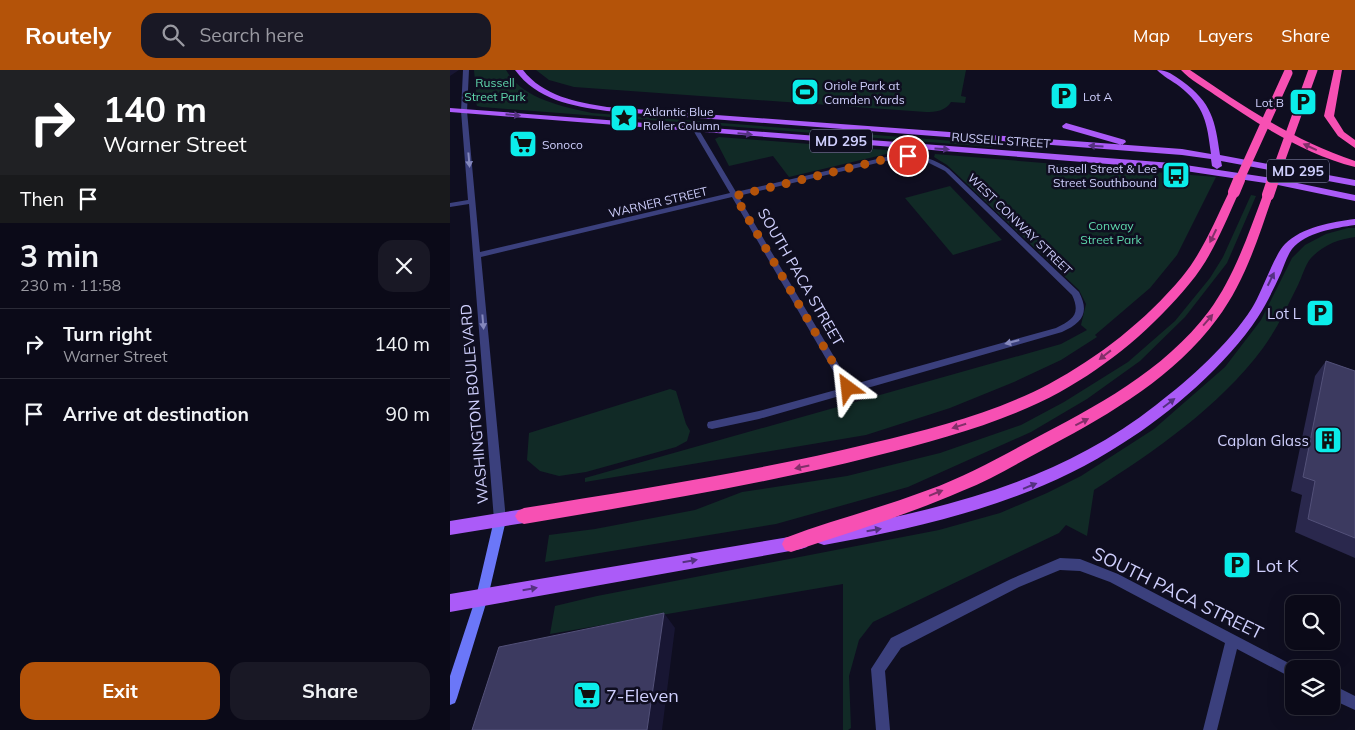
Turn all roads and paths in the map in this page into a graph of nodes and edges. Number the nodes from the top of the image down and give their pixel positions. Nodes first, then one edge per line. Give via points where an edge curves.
1 (466, 70) edge
2 (519, 70) edge
3 (1161, 70) edge
4 (1185, 70) edge
5 (1313, 70) edge
6 (1338, 70) edge
7 (1289, 71) edge
8 (450, 110) edge
9 (464, 111) junction
10 (1066, 126) dead end
11 (696, 130) junction
12 (1355, 145) edge
13 (1162, 150) junction
14 (1215, 156) junction
15 (932, 160) joint
16 (1355, 164) edge
17 (1218, 171) junction
18 (1355, 183) edge
19 (735, 196) junction
20 (1355, 198) edge
21 (472, 201) junction
22 (450, 206) edge
23 (1355, 222) edge
24 (477, 255) junction
25 (848, 388) junction
26 (712, 425) dead end
27 (524, 516) joint
28 (500, 520) junction
29 (450, 528) edge
30 (791, 544) junction
31 (482, 597) junction
32 (450, 603) edge
33 (1232, 641) junction
34 (1285, 668) edge
35 (1340, 696) edge
36 (450, 698) edge
37 (1355, 703) edge
38 (883, 730) edge
39 (1210, 730) edge

1 - 9 street, WASHINGTON BOULEVARD
13 -> 2 main road, RUSSELL STREET / MD 295 via 607,109 554,96 530,83
3 - 14 main road via 1203,105 1210,119
16 -> 4 highway via 1276,130
30 -> 5 highway, bridge via 903,507 980,476 1091,417 1148,379 1213,315 1244,262
6 - 12 highway via 1329,116 1336,128
7 -> 27 highway, bridge via 1205,252 1188,277 1138,329 1070,379 1033,398 908,442 768,474
8 - 9 main road, MD 295
9 -> 11 main road, RUSSELL STREET / MD 295
9 -> 21 street, WASHINGTON BOULEVARD
10 - 13 main road
11 -> 17 main road, RUSSELL STREET / MD 295
11 - 19 street, SOUTH PACA STREET
13 - 14 main road, RUSSELL STREET / MD 295
14 - 17 main road
14 - 18 main road, RUSSELL STREET / MD 295
15 - 19 street, WARNER STREET via 908,156 890,158
15 -> 25 street, WEST CONWAY STREET via 947,170 1076,294 1079,300 1076,322 1059,330
17 - 20 main road, RUSSELL STREET / MD 295
19 - 24 street, WARNER STREET
19 - 25 street, SOUTH PACA STREET
21 - 22 street
21 - 24 street, WASHINGTON BOULEVARD
30 -> 23 main road via 890,527 1026,488 1117,441 1175,399 1228,347 1254,314 1288,247 1297,239 1318,230
24 -> 28 street, WASHINGTON BOULEVARD
25 - 26 street via 759,415
27 - 28 main road
28 - 29 main road
28 - 31 main road, WASHINGTON BOULEVARD
31 -> 30 main road
31 - 32 main road
31 - 36 main road, WASHINGTON BOULEVARD
33 - 34 street, SOUTH PACA STREET
33 - 38 street, SOUTH PACA STREET via 1114,578 1072,564 1060,564 896,644 878,669
33 - 39 street
35 - 37 street

